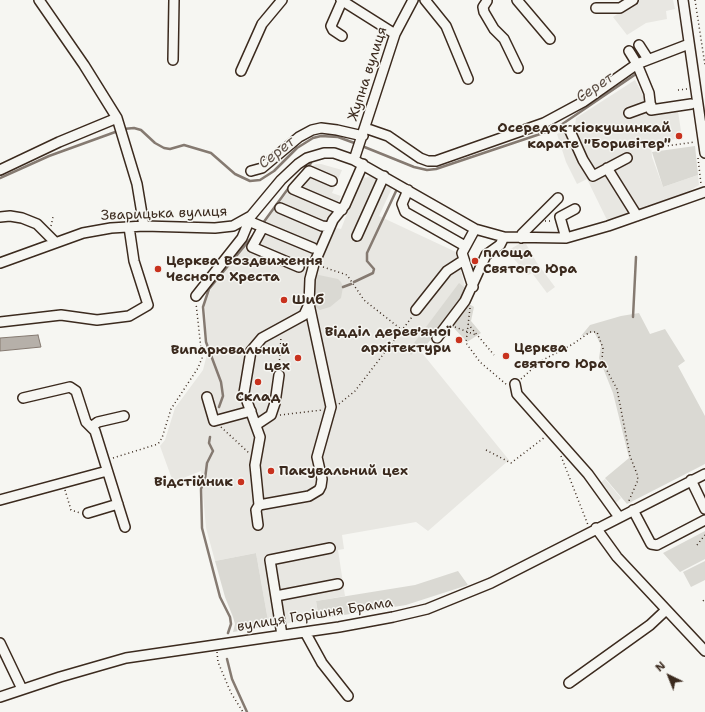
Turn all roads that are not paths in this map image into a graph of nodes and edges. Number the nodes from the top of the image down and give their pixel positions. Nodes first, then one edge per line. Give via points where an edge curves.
1 (39, 0) edge
2 (174, 0) edge
3 (282, 0) edge
4 (342, 0) edge
5 (413, 0) edge
6 (425, 0) edge
7 (487, 0) edge
8 (517, 0) edge
9 (633, 0) edge
10 (683, 0) edge
11 (45, 4) edge
12 (596, 8) dead end
13 (395, 34) junction
14 (342, 36) dead end
15 (550, 39) dead end
16 (689, 44) junction
17 (639, 45) dead end
18 (629, 51) dead end
19 (648, 59) junction
20 (173, 60) dead end
21 (637, 64) junction
22 (518, 68) dead end
23 (241, 72) dead end
24 (468, 79) dead end
25 (651, 104) junction
26 (691, 104) dead end
27 (629, 113) dead end
28 (118, 121) junction
29 (570, 131) dead end
30 (363, 135) junction
31 (700, 152) edge
32 (627, 158) dead end
33 (354, 160) junction
34 (363, 164) junction
35 (607, 168) junction
36 (0, 170) edge
37 (251, 170) dead end
38 (384, 176) junction
39 (332, 181) dead end
40 (408, 190) junction
41 (702, 190) edge
42 (558, 198) dead end
43 (280, 208) dead end
44 (575, 209) dead end
45 (342, 210) junction
46 (636, 216) junction
47 (0, 217) edge
48 (246, 220) junction
49 (144, 226) junction
50 (129, 227) junction
51 (263, 227) junction
52 (330, 227) junction
53 (475, 229) junction
54 (357, 236) dead end
55 (504, 237) junction
56 (521, 238) junction
57 (566, 238) junction
58 (55, 242) junction
59 (465, 246) junction
60 (313, 248) dead end
61 (464, 260) junction
62 (0, 262) edge
63 (299, 267) dead end
64 (473, 275) junction
65 (196, 296) road end
66 (309, 304) junction
67 (416, 310) road end
68 (0, 322) edge
69 (437, 338) dead end
70 (279, 375) road end
71 (515, 384) road end
72 (207, 397) dead end
73 (23, 398) dead end
74 (251, 411) junction
75 (124, 416) dead end
76 (256, 425) junction
77 (91, 427) junction
78 (107, 470) junction
79 (705, 474) edge
80 (691, 480) junction
81 (0, 500) edge
82 (118, 504) junction
83 (259, 505) junction
84 (631, 508) junction
85 (705, 509) edge
86 (88, 513) road end
87 (619, 516) junction
88 (705, 520) edge
89 (258, 525) dead end
90 (125, 527) dead end
91 (593, 529) junction
92 (330, 548) dead end
93 (338, 584) dead end
94 (276, 596) junction
95 (666, 610) junction
96 (305, 632) junction
97 (282, 635) junction
98 (0, 643) edge
99 (705, 651) edge
100 (569, 683) dead end
101 (22, 689) junction
102 (348, 696) dead end
103 (0, 697) edge

1 - 11 street
2 - 20 street
3 - 23 street via 262,24
4 - 13 street
4 - 14 street via 331,26 332,30
5 - 13 street, Жупна вулиця
6 - 24 street via 446,26
7 - 22 street via 483,7 484,12 494,30 504,39
8 - 15 street
9 - 12 street via 620,8
10 - 16 street
11 - 28 street
13 - 30 street, Жупна вулиця
16 - 19 street
16 - 31 street
17 - 19 street
18 - 21 street
19 - 21 street
21 - 25 street via 650,93
21 - 30 street via 564,114 436,161 420,158 388,136
25 - 26 street via 651,110
25 - 27 street
28 - 36 street via 60,142
28 - 49 street via 137,184
29 - 35 street via 593,176
30 - 33 street, Жупна вулиця
30 - 37 street via 321,128 312,130 299,137 262,168
32 - 35 street
33 - 34 street, Зварицька вулиця
33 - 48 street, Зварицька вулиця via 334,153 317,154 307,158 290,170
34 - 38 street, Зварицька вулиця
34 - 45 street
35 - 46 street
38 - 40 street, Зварицька вулиця
38 - 54 street
39 - 45 street via 309,172 294,189
40 - 53 street, Зварицька вулиця
40 - 59 street via 402,204 405,212
41 - 46 street, Зварицька вулиця
42 - 56 street
43 - 52 street
44 - 57 street via 560,217
45 - 52 street
46 - 57 street, Зварицька вулиця
47 - 58 street via 22,218 37,224
48 - 49 street, Зварицька вулиця via 233,226 215,228
48 - 51 street
48 - 65 street via 247,226 242,238
49 - 50 street, Зварицька вулиця
50 - 58 street, Зварицька вулиця via 83,233
50 - 68 street via 134,262 148,305 129,316 97,320 61,315
51 - 60 street
51 - 63 street via 252,247
52 - 66 street via 314,264 310,279
53 - 55 street, Зварицька вулиця
53 - 59 street
55 - 56 street, Зварицька вулиця
55 - 64 street via 500,245 486,255
56 - 57 street, Зварицька вулиця
58 - 62 street, Зварицька вулиця
59 - 61 street via 462,253
61 - 64 street
61 - 67 street via 447,271
64 - 69 street via 473,287
66 - 74 street via 304,315 262,338 251,351 244,388
66 - 83 street via 331,407 317,457 322,479 318,490 309,496
70 - 76 street via 271,415
71 - 87 street via 517,394 588,474
72 - 74 street via 214,421
73 - 77 street via 72,388 76,391 86,422
74 - 76 street
75 - 77 street via 98,422
76 - 83 street via 260,437 256,460
77 - 78 street via 95,431
78 - 81 street
78 - 82 street
79 - 80 street, вулиця Горішня Брама
80 - 84 street, вулиця Горішня Брама
80 - 85 street
82 - 86 street
82 - 90 street
83 - 89 street via 256,510
84 - 87 street, вулиця Горішня Брама
84 - 88 street via 651,544 657,545
87 - 91 street, вулиця Горішня Брама
91 - 95 street
91 - 96 street, вулиця Горішня Брама via 510,574 443,603 393,617
92 - 94 street via 270,560
93 - 94 street
94 - 97 street
95 - 99 street
95 - 100 street via 650,625
96 - 97 street, вулиця Горішня Брама
96 - 102 street via 322,663
97 - 101 street, вулиця Горішня Брама via 126,658
98 - 101 street
101 - 103 street, вулиця Горішня Брама

